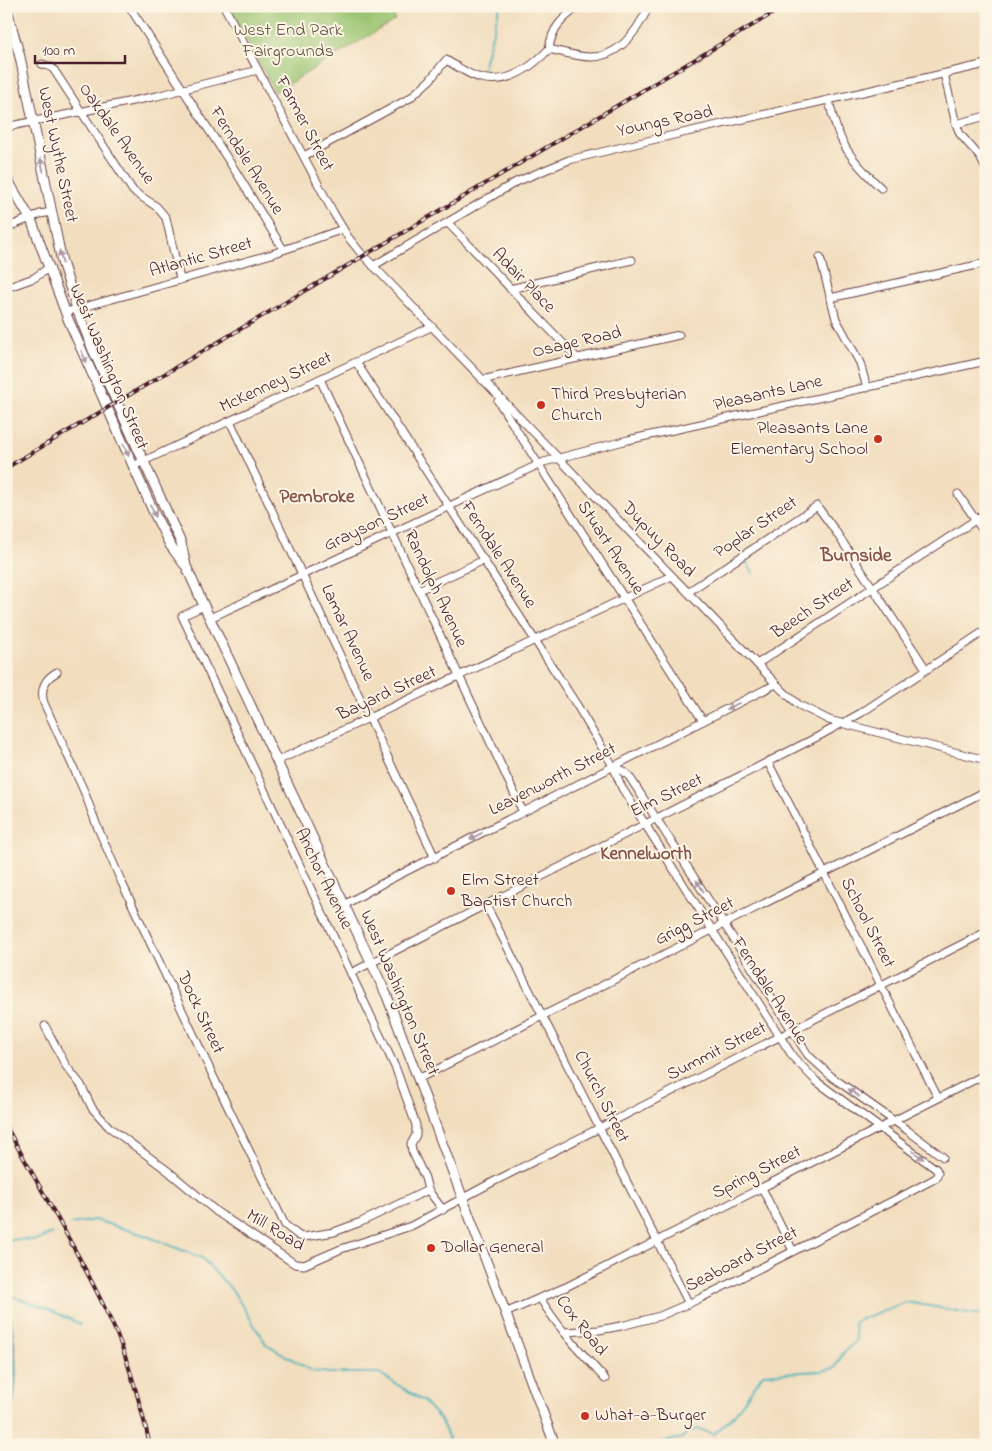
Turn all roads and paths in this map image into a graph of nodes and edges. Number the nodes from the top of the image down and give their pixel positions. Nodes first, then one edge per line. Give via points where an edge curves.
1 (6, 6) edge
2 (129, 6) edge
3 (224, 6) edge
4 (579, 6) edge
5 (649, 6) edge
6 (549, 49) junction
7 (42, 64) dead end
8 (986, 64) edge
9 (258, 70) junction
10 (944, 74) junction
11 (182, 89) junction
12 (829, 100) junction
13 (81, 112) junction
14 (986, 116) edge
15 (33, 121) junction
16 (956, 124) junction
17 (6, 127) edge
18 (304, 156) junction
19 (986, 169) edge
20 (6, 177) edge
21 (881, 188) dead end
22 (52, 212) junction
23 (31, 218) junction
24 (448, 223) junction
25 (6, 228) edge
26 (343, 229) junction
27 (283, 249) junction
28 (362, 254) joint
29 (820, 257) dead end
30 (632, 260) dead end
31 (986, 263) edge
32 (373, 266) junction
33 (50, 267) junction
34 (180, 280) junction
35 (6, 288) edge
36 (510, 289) junction
37 (830, 298) junction
38 (77, 309) junction
39 (66, 312) junction
40 (431, 326) junction
41 (679, 335) dead end
42 (577, 358) junction
43 (986, 361) edge
44 (356, 362) junction
45 (320, 379) junction
46 (482, 380) junction
47 (866, 388) junction
48 (492, 390) junction
49 (230, 421) junction
50 (557, 457) junction
51 (144, 462) junction
52 (538, 464) junction
53 (133, 466) junction
54 (958, 494) dead end
55 (449, 506) junction
56 (986, 512) edge
57 (975, 519) junction
58 (392, 533) junction
59 (986, 535) edge
60 (484, 560) junction
61 (186, 566) junction
62 (303, 574) junction
63 (672, 576) junction
64 (872, 588) junction
65 (419, 590) junction
66 (688, 592) junction
67 (625, 599) junction
68 (204, 606) junction
69 (210, 618) junction
70 (986, 630) edge
71 (535, 641) junction
72 (757, 664) junction
73 (926, 669) junction
74 (56, 672) dead end
75 (460, 676) junction
76 (776, 684) junction
77 (370, 719) junction
78 (703, 721) junction
79 (841, 724) junction
80 (986, 760) edge
81 (277, 761) junction
82 (768, 762) junction
83 (613, 766) junction
84 (986, 791) edge
85 (523, 812) junction
86 (656, 818) junction
87 (644, 824) junction
88 (435, 858) junction
89 (825, 873) junction
90 (344, 905) junction
91 (486, 905) junction
92 (725, 924) junction
93 (712, 930) junction
94 (986, 932) edge
95 (371, 963) junction
96 (351, 973) junction
97 (881, 986) junction
98 (543, 1016) junction
99 (45, 1026) dead end
100 (792, 1031) junction
101 (780, 1037) junction
102 (986, 1074) edge
103 (418, 1079) junction
104 (938, 1098) junction
105 (894, 1120) junction
106 (600, 1128) junction
107 (880, 1128) junction
108 (942, 1157) dead end
109 (924, 1185) joint
110 (762, 1188) junction
111 (428, 1190) junction
112 (463, 1199) junction
113 (443, 1210) junction
114 (657, 1241) junction
115 (793, 1251) junction
116 (540, 1298) junction
117 (689, 1304) junction
118 (506, 1314) junction
119 (564, 1332) junction
120 (605, 1379) dead end
121 (555, 1445) edge

1 - 15 main road, West Wythe Street
2 - 11 street, Ferndale Avenue
3 - 9 street, Farmer Street
4 - 6 street via 561,20 551,35
5 - 6 street via 634,34 611,52 588,57
6 - 18 street via 526,70 497,79 480,78 446,60 410,98
7 - 13 street, Oakdale Avenue via 54,70
8 - 10 street, Youngs Road
9 - 11 street
9 - 18 street, Farmer Street
10 - 12 street, Youngs Road
10 - 16 street
11 - 13 street
11 - 27 street, Ferndale Avenue
12 - 21 street via 846,149 860,169
12 - 24 street, Youngs Road via 569,160 516,182
13 - 15 street
13 - 34 street, Oakdale Avenue via 133,191 157,207 166,218
14 - 16 street
15 - 17 street
22 -> 15 main road, West Wythe Street
16 - 19 street
18 - 26 street, Farmer Street
20 - 23 main road, West Washington Street
22 - 23 street
38 -> 22 main road, West Wythe Street via 62,262
23 - 25 street
23 - 33 main road, West Washington Street
24 - 32 street, Youngs Road
24 - 36 street, Adair Place
26 - 27 street, Atlantic Street
26 - 28 street, Farmer Street
27 - 34 street, Atlantic Street
28 - 32 street, Dupuy Road
29 - 37 street
30 - 36 street
31 - 37 street
32 - 40 street, Dupuy Road
33 - 35 street via 34,278
33 - 39 main road, West Washington Street
34 - 38 street, Atlantic Street
36 - 42 street, Adair Place
37 - 47 street via 838,325 860,363
38 - 39 street, Atlantic Street
38 - 51 main road, West Washington Street
39 -> 53 main road, West Washington Street
40 - 44 street, McKenney Street
40 - 46 street, Dupuy Road
41 - 42 street, Osage Road
42 - 46 street, Osage Road
43 - 47 street, Pleasants Lane
44 - 45 street, McKenney Street
44 - 55 street, Ferndale Avenue
45 - 49 street, McKenney Street
45 - 58 street, Randolph Avenue
46 - 48 street, Dupuy Road
47 - 50 street, Pleasants Lane
48 - 50 street, Dupuy Road
48 - 52 street, Stuart Avenue
49 - 51 street, McKenney Street
49 - 62 street, Lamar Avenue
50 - 52 street, Grayson Street
50 - 63 street, Dupuy Road
51 - 53 street, McKenney Street
51 - 61 main road, West Washington Street via 181,542
52 - 55 street, Grayson Street
52 - 67 street, Stuart Avenue
53 -> 61 main road, West Washington Street via 170,545
54 - 57 street
55 - 58 street, Grayson Street
55 - 60 street, Ferndale Avenue
56 - 57 street, Beech Street
57 - 59 street
57 - 64 street, Beech Street
58 - 62 street, Grayson Street
58 - 65 street, Randolph Avenue
60 - 65 street
60 - 71 street, Ferndale Avenue
61 - 68 main road, West Washington Street
62 - 69 street, Grayson Street
62 - 77 street, Lamar Avenue
63 - 66 street, Dupuy Road
63 - 67 street, Bayard Street
64 - 66 street, Poplar Street via 817,506
64 - 72 street, Beech Street
64 - 73 street
65 - 75 street, Randolph Avenue
66 - 72 street, Dupuy Road
67 - 71 street, Bayard Street
67 - 78 street, Stuart Avenue
68 - 69 main road, West Washington Street
68 - 96 street, Anchor Avenue via 182,616
69 - 81 main road, West Washington Street
70 - 73 street, Elm Street
71 - 75 street, Bayard Street
71 - 83 street, Ferndale Avenue
72 - 76 street, Dupuy Road
73 - 79 street, Elm Street
74 - 111 street, Dock Street via 44,684 44,703 122,883 285,1225 304,1237 334,1232
75 - 77 street, Bayard Street
75 - 85 street, Randolph Avenue
76 -> 78 street, Leavenworth Street
76 - 79 street, Dupuy Road via 812,713
77 - 81 street, Bayard Street
77 - 88 street, Lamar Avenue
78 - 83 street, Leavenworth Street
79 - 80 street, Dupuy Road
79 - 82 street, Elm Street
81 - 90 main road, West Washington Street
82 - 86 street, Elm Street
82 - 89 street, School Street
83 - 85 street, Leavenworth Street
83 - 86 street, Ferndale Avenue via 629,776
83 - 87 street, Ferndale Avenue
84 - 89 street, Grigg Street
85 -> 88 street, Leavenworth Street
86 - 87 street, Elm Street
92 -> 86 street, Ferndale Avenue
87 - 91 street, Elm Street
87 - 93 street, Ferndale Avenue
88 - 90 street, Leavenworth Street
89 - 92 street, Grigg Street
89 - 97 street, School Street
90 - 95 main road, West Washington Street
91 - 95 street, Elm Street
91 - 98 street, Church Street
92 - 93 street, Grigg Street
92 - 100 street, Ferndale Avenue
93 - 98 street, Grigg Street
93 - 101 street, Ferndale Avenue
94 - 97 street, Summit Street
95 - 96 street, Elm Street
95 - 103 main road, West Washington Street
96 - 111 street, Anchor Avenue via 404,1088 417,1130 411,1144 412,1151
97 - 100 street, Summit Street
97 - 104 street, School Street
98 - 103 street, Grigg Street
98 - 106 street, Church Street
99 - 113 street, Mill Road via 97,1115 235,1225 297,1265 411,1226
100 - 101 street, Summit Street
105 -> 100 street, Ferndale Avenue via 824,1071
101 - 106 street, Summit Street
101 - 107 street, Ferndale Avenue via 799,1065 816,1081
102 - 104 street, Spring Street
103 - 112 main road, West Washington Street
104 - 105 street, Spring Street
105 - 107 street, Spring Street
105 - 108 street, Ferndale Avenue
106 - 112 street, Summit Street
106 - 114 street, Church Street
107 -> 109 street, Ferndale Avenue via 936,1169 936,1178
107 - 110 street, Spring Street
109 - 115 street, Seaboard Street
110 - 114 street, Spring Street
110 - 115 street
111 - 113 street, Anchor Avenue
112 - 113 street, Mill Road
112 - 118 main road, West Washington Street
114 - 116 street, Spring Street
114 - 117 street, Church Street
115 - 117 street, Seaboard Street
116 - 118 street, Cox Road
116 - 119 street, Cox Road
117 - 119 street, Seaboard Street via 621,1326
118 - 121 main road, West Washington Street
119 - 120 street, Cox Road

